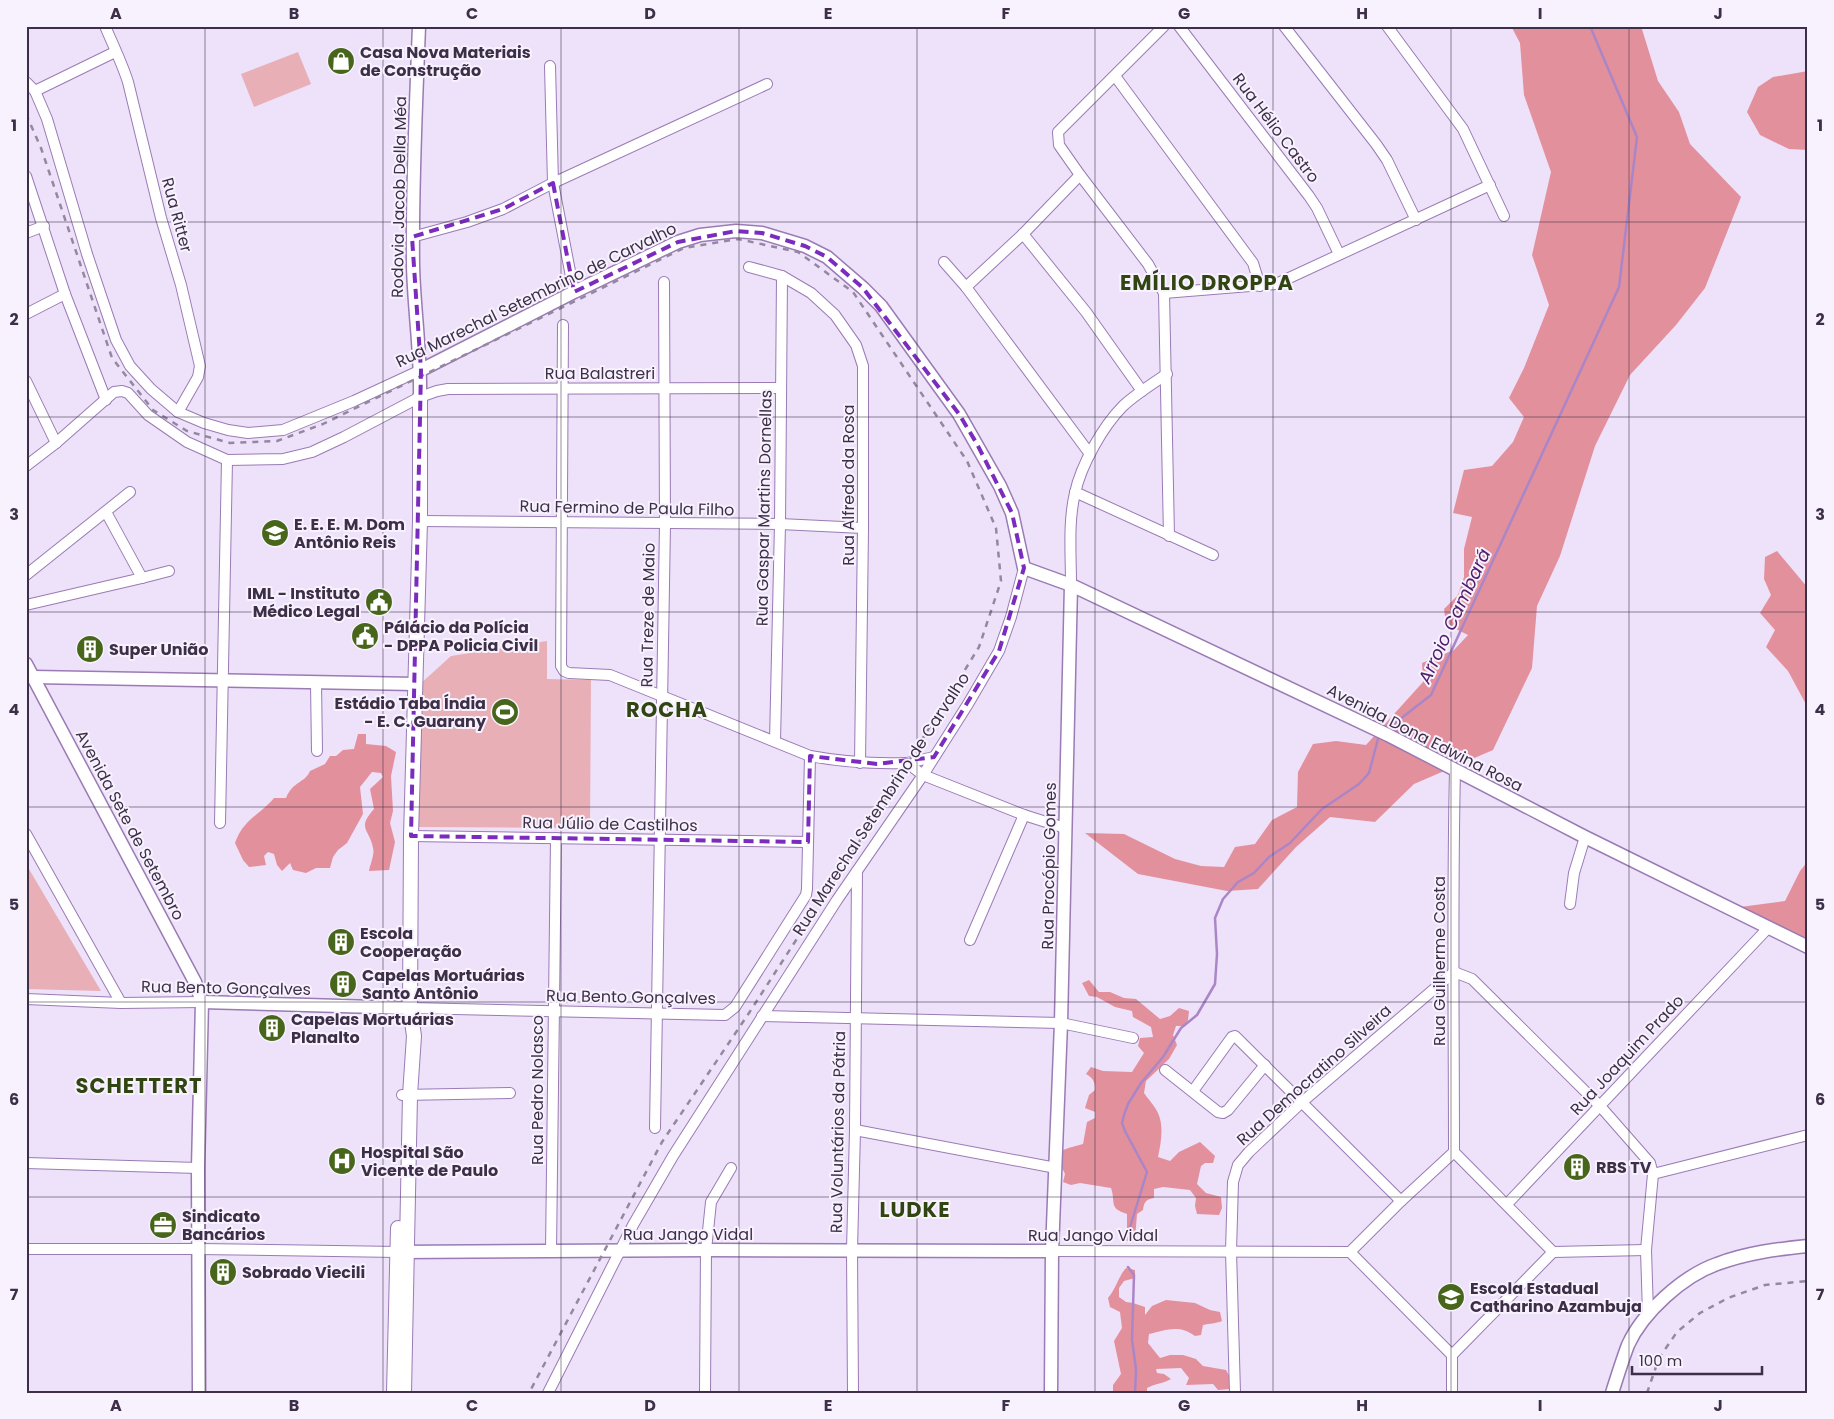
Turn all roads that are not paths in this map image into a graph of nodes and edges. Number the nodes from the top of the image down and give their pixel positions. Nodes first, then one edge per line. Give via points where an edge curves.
1 (105, 26) edge
2 (419, 26) edge
3 (1164, 26) edge
4 (1179, 26) edge
5 (1284, 26) edge
6 (1386, 26) edge
7 (115, 52) junction
8 (550, 66) dead end
9 (1115, 76) junction
10 (26, 82) edge
11 (766, 84) dead end
12 (35, 91) junction
13 (1080, 176) junction
14 (27, 180) edge
15 (554, 183) junction
16 (1490, 185) junction
17 (1504, 216) dead end
18 (1416, 220) junction
19 (44, 226) junction
20 (26, 233) edge
21 (1023, 234) junction
22 (412, 237) junction
23 (1340, 254) junction
24 (944, 262) dead end
25 (749, 267) dead end
26 (782, 276) junction
27 (664, 282) dead end
28 (1260, 286) junction
29 (966, 287) junction
30 (574, 292) junction
31 (1164, 293) junction
32 (65, 294) junction
33 (26, 314) edge
34 (563, 324) dead end
35 (421, 370) junction
36 (1167, 374) junction
37 (26, 381) edge
38 (564, 387) junction
39 (665, 388) junction
40 (781, 388) junction
41 (1142, 391) junction
42 (420, 397) junction
43 (106, 400) junction
44 (178, 412) junction
45 (56, 443) junction
46 (1090, 454) junction
47 (227, 460) junction
48 (26, 466) edge
49 (130, 492) dead end
50 (1075, 492) junction
51 (106, 512) junction
52 (420, 520) junction
53 (562, 523) junction
54 (665, 524) junction
55 (780, 524) junction
56 (863, 528) junction
57 (1169, 536) junction
58 (1213, 555) dead end
59 (1024, 568) junction
60 (169, 570) dead end
61 (26, 575) edge
62 (142, 578) junction
63 (1071, 585) junction
64 (26, 605) edge
65 (26, 664) edge
66 (34, 678) junction
67 (223, 682) junction
68 (316, 683) junction
69 (415, 684) junction
70 (661, 697) junction
71 (775, 741) junction
72 (317, 751) dead end
73 (810, 756) junction
74 (934, 757) junction
75 (860, 763) junction
76 (907, 763) junction
77 (1455, 771) junction
78 (923, 775) junction
79 (1024, 815) junction
80 (220, 822) dead end
81 (1065, 828) junction
82 (26, 834) edge
83 (411, 836) junction
84 (1585, 837) junction
85 (556, 838) junction
86 (660, 840) junction
87 (808, 842) junction
88 (857, 871) junction
89 (1570, 904) dead end
90 (1769, 928) junction
91 (970, 940) dead end
92 (1808, 947) edge
93 (1454, 972) junction
94 (26, 999) edge
95 (202, 1002) junction
96 (121, 1003) junction
97 (410, 1008) junction
98 (553, 1011) junction
99 (657, 1014) junction
100 (762, 1016) junction
101 (855, 1019) junction
102 (1061, 1023) junction
103 (1133, 1038) dead end
104 (1265, 1065) junction
105 (1165, 1070) dead end
106 (1193, 1091) junction
107 (510, 1093) dead end
108 (406, 1095) junction
109 (1301, 1103) junction
110 (1600, 1106) junction
111 (655, 1128) dead end
112 (855, 1130) junction
113 (1808, 1135) edge
114 (1454, 1152) junction
115 (26, 1163) edge
116 (198, 1168) junction
117 (731, 1168) dead end
118 (1056, 1168) junction
119 (1653, 1174) junction
120 (1401, 1201) junction
121 (1507, 1204) junction
122 (1808, 1246) edge
123 (26, 1249) edge
124 (198, 1249) junction
125 (706, 1250) junction
126 (852, 1250) junction
127 (1646, 1250) junction
128 (620, 1251) junction
129 (1052, 1251) junction
130 (403, 1252) junction
131 (551, 1252) junction
132 (1231, 1252) junction
133 (1350, 1252) junction
134 (1553, 1252) junction
135 (1648, 1313) junction
136 (400, 1339) junction
137 (1452, 1355) junction
138 (199, 1393) edge
139 (394, 1393) edge
140 (404, 1393) edge
141 (548, 1393) edge
142 (705, 1393) edge
143 (853, 1393) edge
144 (1051, 1393) edge
145 (1235, 1393) edge
146 (1452, 1393) edge
147 (1612, 1393) edge

1 - 7 street, Rua Ritter
2 - 22 street, Rodovia Jacob Della Méa
3 - 9 street
4 - 23 street, Rua Hélio Castro via 1309,196
5 - 18 street via 1387,160
6 - 16 street via 1463,129
7 - 12 street
7 - 44 street, Rua Ritter via 128,82 200,366 198,377
8 - 15 street
9 - 13 street via 1058,132 1059,145
9 - 28 street via 1247,255
10 - 12 street, Rua Marechal Setembrino de Carvalho
11 - 15 street
12 - 44 street, Rua Marechal Setembrino de Carvalho via 116,340 130,366
13 - 21 street
13 - 31 street via 1148,264
14 - 19 street
15 - 22 street via 503,209
15 - 30 street
16 - 17 street
16 - 18 street
18 - 23 street
19 - 20 street
19 - 32 street
21 - 29 street
21 - 41 street via 1086,312
22 - 35 street, Rodovia Jacob Della Méa via 413,294
23 - 28 street via 1288,280
24 - 29 street
25 - 26 street, Rua Alfredo da Rosa
26 - 40 street, Rua Gaspar Martins Dornellas
26 - 56 street, Rua Alfredo da Rosa via 811,294 835,315 856,345 863,366
27 - 39 street, Rua Treze de Maio
28 - 31 street
29 - 46 street
30 - 35 street, Rua Marechal Setembrino de Carvalho
30 - 59 street, Rua Marechal Setembrino de Carvalho via 678,242 700,235 736,231 762,233 805,246 827,257 881,306 959,414 1012,513
31 - 36 street
32 - 33 street
32 - 43 street
34 - 38 street
35 - 42 street, Rodovia Jacob Della Méa
35 - 44 street, Rua Marechal Setembrino de Carvalho via 283,430 248,433 228,430
36 - 41 street, Rua Procópio Gomes
36 - 57 street
37 - 45 street
38 - 39 street, Rua Balastreri
38 - 42 street, Rua Balastreri via 448,389
38 - 53 street
39 - 40 street, Rua Balastreri
39 - 54 street, Rua Treze de Maio
40 - 55 street, Rua Gaspar Martins Dornellas
41 - 46 street, Rua Procópio Gomes via 1110,421
42 - 47 street via 312,452 283,459
42 - 52 main road
43 - 45 street
43 - 47 street via 114,392 128,393 148,414 187,442
45 - 48 street
46 - 50 street, Rua Procópio Gomes
47 - 67 street
49 - 51 street
50 - 57 street
50 - 63 street, Rua Procópio Gomes via 1071,526
51 - 61 street
51 - 62 street
52 - 53 street, Rua Fermino de Paula Filho
52 - 69 main road
53 - 54 street, Rua Fermino de Paula Filho
53 - 70 street via 561,666 569,673 610,675
54 - 55 street, Rua Fermino de Paula Filho
54 - 70 street, Rua Treze de Maio
55 - 56 street, Rua Fermino de Paula Filho
55 - 71 street, Rua Gaspar Martins Dornellas
56 - 75 street, Rua Alfredo da Rosa
57 - 58 street
59 - 63 street, Avenida Dona Edwina Rosa
59 - 74 street, Rua Marechal Setembrino de Carvalho via 999,651
60 - 62 street
62 - 64 street
63 - 77 street, Avenida Dona Edwina Rosa via 1374,728
63 - 81 street, Rua Procópio Gomes
65 - 66 street, Avenida Sete de Setembro
66 - 67 street
66 - 95 street, Avenida Sete de Setembro via 195,982
67 - 68 street
67 - 80 street
68 - 69 street
68 - 72 street
69 - 83 main road
70 - 71 street
70 - 86 street, Rua Treze de Maio
71 - 73 street
73 - 75 street
73 - 87 street
74 - 76 street
74 - 78 street, Rua Marechal Setembrino de Carvalho
75 - 76 street
76 - 78 street
77 - 84 street, Avenida Dona Edwina Rosa
77 - 93 street, Rua Guilherme Costa
78 - 79 street
78 - 88 street, Rua Marechal Setembrino de Carvalho
79 - 81 street
79 - 91 street
81 - 102 street, Rua Procópio Gomes
82 - 96 street
83 - 85 street, Rua Júlio de Castilhos
83 - 97 main road
84 - 89 street via 1574,873
84 - 90 street, Avenida Dona Edwina Rosa
85 - 86 street, Rua Júlio de Castilhos
85 - 98 street, Rua Pedro Nolasco
86 - 87 street, Rua Júlio de Castilhos
86 - 99 street, Rua Treze de Maio
87 - 99 street, Rua Bento Gonçalves via 806,895 735,1007 725,1015
88 - 100 street, Rua Marechal Setembrino de Carvalho
88 - 101 street, Rua Voluntários da Pátria
90 - 92 street, Avenida Dona Edwina Rosa
90 - 110 street, Rua Joaquim Prado
93 - 109 street, Rua Democratino Silveira
93 - 110 street via 1472,979
93 - 114 street, Rua Guilherme Costa
94 - 96 street, Rua Bento Gonçalves
95 - 96 street, Rua Bento Gonçalves
95 - 97 street, Rua Bento Gonçalves
95 - 116 street
97 - 98 street, Rua Bento Gonçalves
97 - 108 main road via 405,1036
98 - 99 street, Rua Bento Gonçalves
98 - 131 street, Rua Pedro Nolasco
99 - 111 street, Rua Treze de Maio
100 - 101 street
100 - 128 street, Rua Marechal Setembrino de Carvalho via 673,1156
101 - 102 street
101 - 112 street, Rua Voluntários da Pátria
102 - 103 street
102 - 118 street, Rua Procópio Gomes
104 - 106 street via 1223,1113
104 - 106 street via 1232,1036
104 - 109 street
105 - 106 street
107 - 108 street
108 - 130 main road
109 - 120 street
109 - 132 street, Rua Democratino Silveira via 1238,1165 1233,1182
110 - 119 street via 1650,1163
110 - 121 street, Rua Joaquim Prado
112 - 118 street
112 - 126 street, Rua Voluntários da Pátria
113 - 119 street
114 - 120 street
114 - 121 street
115 - 116 street
116 - 124 street
117 - 125 street via 711,1202
118 - 129 street, Rua Procópio Gomes
119 - 127 street
120 - 133 street
121 - 134 street
122 - 135 street via 1750,1254 1716,1264 1685,1282
123 - 124 street, Rua Jango Vidal
124 - 130 street, Rua Jango Vidal
124 - 138 street
125 - 126 street, Rua Jango Vidal
125 - 128 street, Rua Jango Vidal
125 - 142 street
126 - 129 street, Rua Jango Vidal
126 - 143 street, Rua Voluntários da Pátria
127 - 134 street
127 - 135 street
128 - 131 street, Rua Jango Vidal
128 - 141 street, Rua Marechal Setembrino de Carvalho
129 - 132 street, Rua Jango Vidal
129 - 144 street, Rua Procópio Gomes
130 - 131 street, Rua Jango Vidal
130 - 136 main road
132 - 133 street, Rua Jango Vidal
132 - 145 street, Rua Democratino Silveira
133 - 137 street
134 - 137 street
135 - 147 street via 1629,1344
136 - 139 main road
136 - 140 main road
137 - 146 street

